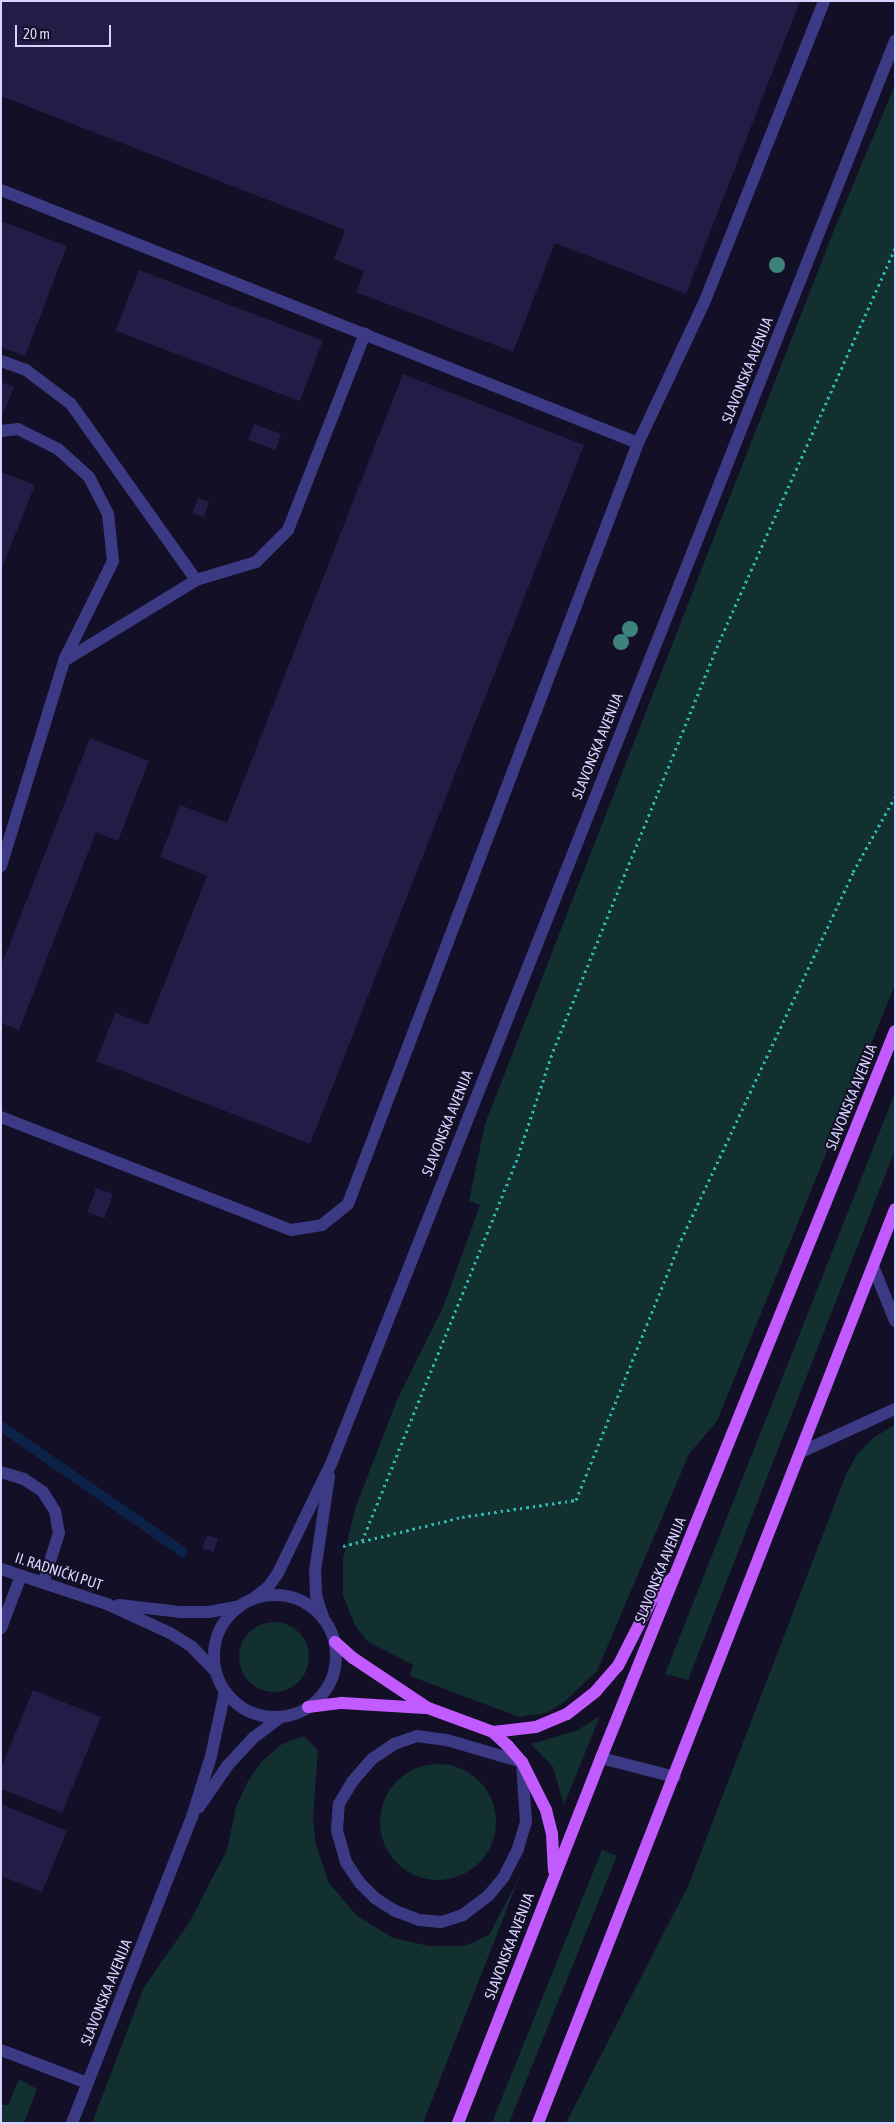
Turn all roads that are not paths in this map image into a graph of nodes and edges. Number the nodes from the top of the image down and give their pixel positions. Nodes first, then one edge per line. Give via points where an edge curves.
1 (824, 1) edge
2 (895, 41) edge
3 (1, 190) edge
4 (364, 334) junction
5 (1, 361) edge
6 (1, 431) edge
7 (638, 443) junction
8 (196, 580) junction
9 (64, 661) junction
10 (1, 866) edge
11 (895, 1031) edge
12 (1, 1117) edge
13 (895, 1209) edge
14 (873, 1266) junction
15 (895, 1321) edge
16 (895, 1409) edge
17 (800, 1452) junction
18 (331, 1464) junction
19 (1, 1472) edge
20 (1, 1570) edge
21 (676, 1574) junction
22 (21, 1576) junction
23 (43, 1583) junction
24 (254, 1598) junction
25 (107, 1604) junction
26 (240, 1606) junction
27 (323, 1617) junction
28 (1, 1628) edge
29 (335, 1642) junction
30 (216, 1673) junction
31 (225, 1691) junction
32 (308, 1707) junction
33 (428, 1708) junction
34 (282, 1716) junction
35 (493, 1732) junction
36 (601, 1758) junction
37 (522, 1762) junction
38 (675, 1777) junction
39 (192, 1817) junction
40 (555, 1875) junction
41 (1, 2050) edge
42 (87, 2083) junction
43 (72, 2123) edge
44 (458, 2123) edge
45 (538, 2123) edge

1 - 7 street via 704,303
2 - 18 street, SLAVONSKA AVENIJA
3 - 4 street
4 - 7 street
4 - 8 street via 288,530 256,562
5 - 8 street via 26,370 71,404
6 - 9 street via 18,429 58,449 89,477 108,514 113,561
7 - 12 street via 348,1204 322,1225 291,1230
8 - 9 street
9 - 10 street
11 - 21 main road, SLAVONSKA AVENIJA
13 - 14 main road
14 - 15 street
14 - 17 main road
16 - 17 street
17 - 38 main road
18 - 24 street, SLAVONSKA AVENIJA via 278,1573
18 - 27 street, SLAVONSKA AVENIJA via 315,1571 316,1595
19 - 23 street via 24,1479 43,1492 55,1511 59,1533
20 - 22 street, II. RADNIČKI PUT
21 - 35 main road via 652,1599 618,1666 596,1691 567,1714 536,1727
21 - 36 main road, SLAVONSKA AVENIJA
22 - 23 street, II. RADNIČKI PUT
22 - 28 street
23 - 25 street, II. RADNIČKI PUT
24 - 26 street
24 - 27 street via 282,1594 295,1598
25 - 26 street, II. RADNIČKI PUT via 180,1612 209,1612
25 - 30 street, II. RADNIČKI PUT via 170,1633 207,1660
26 - 30 street via 219,1631 214,1652
27 - 29 street
29 - 32 street via 336,1661 332,1679 322,1695
29 - 33 main road via 353,1658
30 - 31 street
31 - 34 street via 251,1712
31 - 39 street, SLAVONSKA AVENIJA via 211,1756
32 - 33 main road via 342,1704
32 - 34 street
33 - 35 main road
34 - 39 street, SLAVONSKA AVENIJA via 253,1738 234,1758
35 - 37 main road
36 - 38 street
36 - 40 main road, SLAVONSKA AVENIJA
37 - 37 street via 526,1822 518,1849 504,1877 488,1896 463,1915 441,1922 394,1911 360,1883 346,1862 337,1830 339,1804 352,1782 372,1759 394,1744 417,1736 447,1740
37 - 40 main road via 546,1810 552,1834
38 - 45 main road
39 - 42 street, SLAVONSKA AVENIJA
40 - 44 main road, SLAVONSKA AVENIJA
41 - 42 street
42 - 43 street, SLAVONSKA AVENIJA

